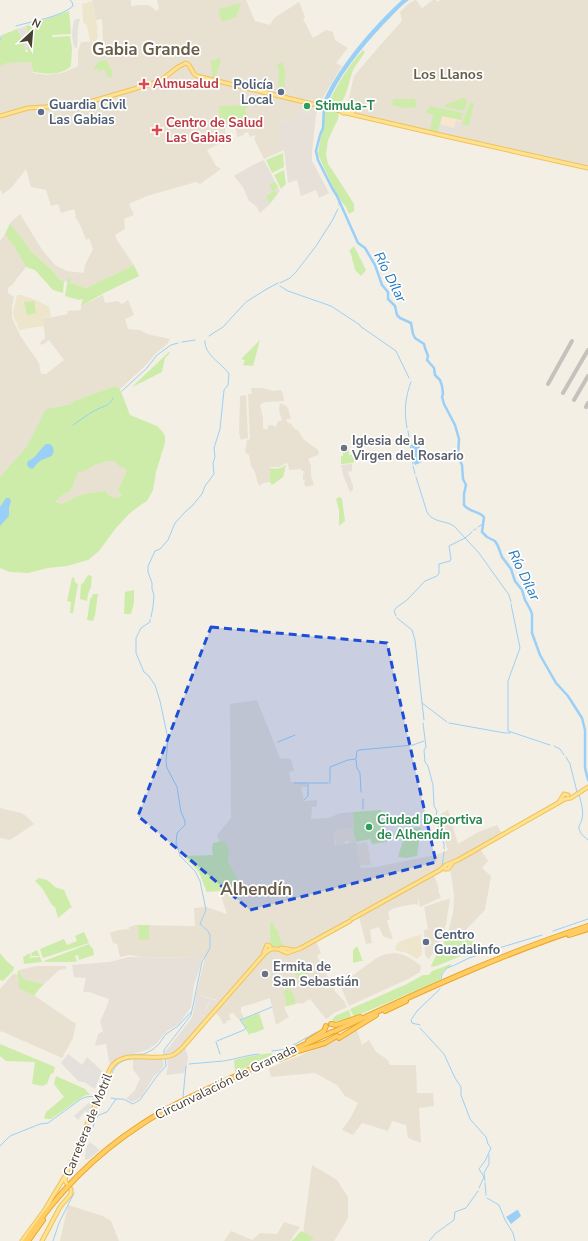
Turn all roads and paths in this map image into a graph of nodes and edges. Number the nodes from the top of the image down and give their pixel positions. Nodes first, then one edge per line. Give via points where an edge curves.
1 (342, 110) junction
2 (346, 111) junction
3 (0, 116) edge
4 (588, 168) edge
5 (588, 788) edge
6 (588, 927) edge
7 (376, 1013) junction
8 (332, 1024) dead end
9 (326, 1026) dead end
10 (335, 1034) junction
11 (287, 1052) junction
12 (66, 1175) junction
13 (67, 1184) dead end
14 (71, 1189) dead end
15 (24, 1241) edge
16 (28, 1241) edge
17 (42, 1241) edge

1 - 2 main road via 344,113
1 - 2 main road via 345,107
1 - 3 main road via 195,75 188,63 178,67 160,81 94,101 71,106 28,108
2 - 4 main road
5 - 12 main road, Carretera de Motril via 571,798 566,797 557,805 301,948 287,951 269,948 173,1055 126,1058 114,1064
6 - 7 highway, Circunvalación de Granada via 491,961
7 - 8 highway
7 - 10 highway, Circunvalación de Granada
7 - 10 highway
9 - 11 highway via 324,1031
10 - 11 highway, Circunvalación de Granada
10 - 16 highway, Circunvalación de Granada via 325,1043 298,1051 176,1107 128,1136 80,1177 56,1203
11 - 15 highway, Circunvalación de Granada via 179,1102 127,1134 69,1184
12 - 13 main road, Carretera de Motril
12 - 15 main road
14 - 17 main road via 71,1194 60,1207

